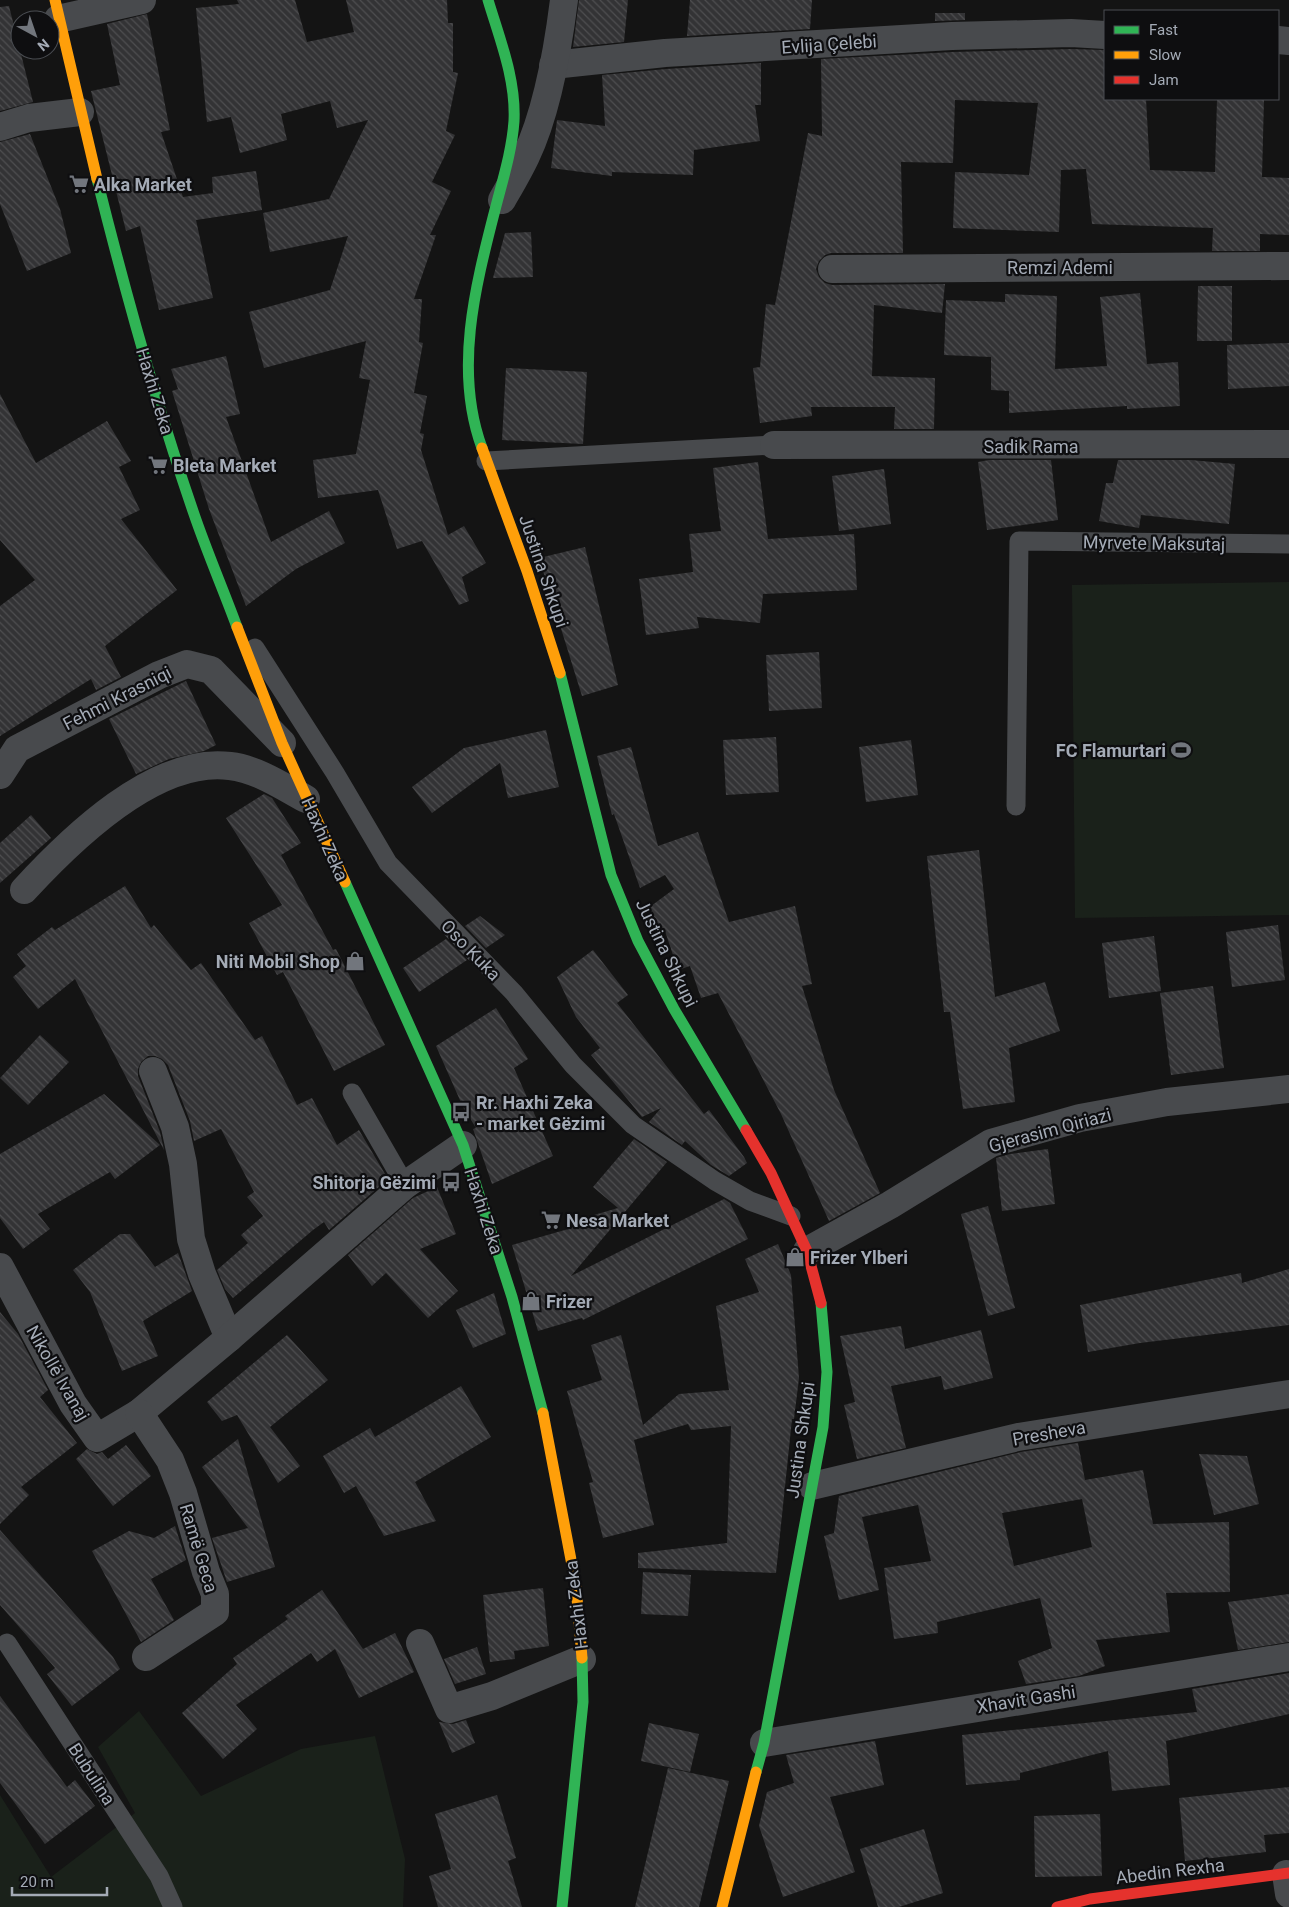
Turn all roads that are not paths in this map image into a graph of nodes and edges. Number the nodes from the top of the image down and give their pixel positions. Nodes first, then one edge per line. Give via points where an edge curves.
1 (142, 0) edge
2 (488, 0) edge
3 (564, 0) edge
4 (57, 10) edge
5 (60, 23) edge
6 (1104, 35) edge
7 (553, 65) junction
8 (80, 112) junction
9 (0, 127) edge
10 (493, 218) junction
11 (1289, 266) edge
12 (832, 269) dead end
13 (1289, 444) edge
14 (774, 445) joint
15 (486, 461) junction
16 (1289, 544) edge
17 (228, 607) junction
18 (282, 743) junction
19 (0, 775) edge
20 (306, 799) junction
21 (1016, 806) dead end
22 (24, 890) dead end
23 (153, 1071) dead end
24 (1289, 1089) edge
25 (352, 1093) dead end
26 (463, 1146) junction
27 (405, 1185) junction
28 (791, 1216) junction
29 (807, 1251) junction
30 (0, 1267) edge
31 (230, 1338) junction
32 (1289, 1394) edge
33 (139, 1413) junction
34 (812, 1486) junction
35 (7, 1643) dead end
36 (420, 1643) dead end
37 (1289, 1656) edge
38 (146, 1657) dead end
39 (582, 1659) junction
40 (764, 1742) junction
41 (1288, 1880) edge
42 (173, 1907) edge
43 (562, 1907) edge
44 (722, 1907) edge
45 (1057, 1907) edge

1 - 4 street, Haxhi Zeka
2 - 10 street, Justina Shkupi via 513,84 514,122
3 - 7 street
5 - 8 street, Haxhi Zeka
6 - 7 street, Evlija Çelebi via 952,36 665,53
7 - 10 street via 527,155
8 - 9 street via 29,118
8 - 17 street, Haxhi Zeka via 119,266 161,411
10 - 15 street, Justina Shkupi via 478,276 468,340 475,429
11 - 12 street, Remzi Ademi
13 - 14 street, Sadik Rama
14 - 15 lane
15 - 28 street, Justina Shkupi via 527,571 561,677 610,875 638,941 674,1009 772,1173
16 - 21 lane, Myrvete Maksutaj via 1019,541
17 - 18 street, Haxhi Zeka
17 - 28 lane, Oso Kuka via 335,773 388,863 514,993 573,1066 633,1125 715,1181 750,1201
18 - 19 street, Fehmi Krasniqi via 211,670 187,664 159,674 17,749
18 - 20 street, Haxhi Zeka
20 - 22 street via 260,774 229,766 192,767 153,783 105,813 64,848
20 - 26 street, Haxhi Zeka
23 - 31 street via 175,1127 183,1164 191,1239 202,1274
24 - 29 street, Gjerasim Qiriazi via 1167,1102 1080,1118 991,1143
25 - 27 lane
26 - 27 street, Nikollë Ivanaj
26 - 39 street, Haxhi Zeka via 542,1400 576,1586
27 - 31 street, Nikollë Ivanaj
28 - 29 street, Justina Shkupi
29 - 34 street, Justina Shkupi via 822,1305 827,1372 823,1427
30 - 33 street, Nikollë Ivanaj via 74,1404 96,1438
31 - 33 street, Nikollë Ivanaj
32 - 34 street, Presheva via 1018,1438
33 - 38 street, Ramë Geca via 170,1460 215,1594 215,1612
34 - 40 street, Justina Shkupi
35 - 42 lane, Bubulina via 159,1876
36 - 39 street, Haxhi Zeka via 449,1709 492,1696
37 - 40 street, Xhavit Gashi
39 - 43 street, Haxhi Zeka via 582,1702
40 - 44 street, Justina Shkupi
41 - 45 street, Abedin Rexha via 1090,1899

